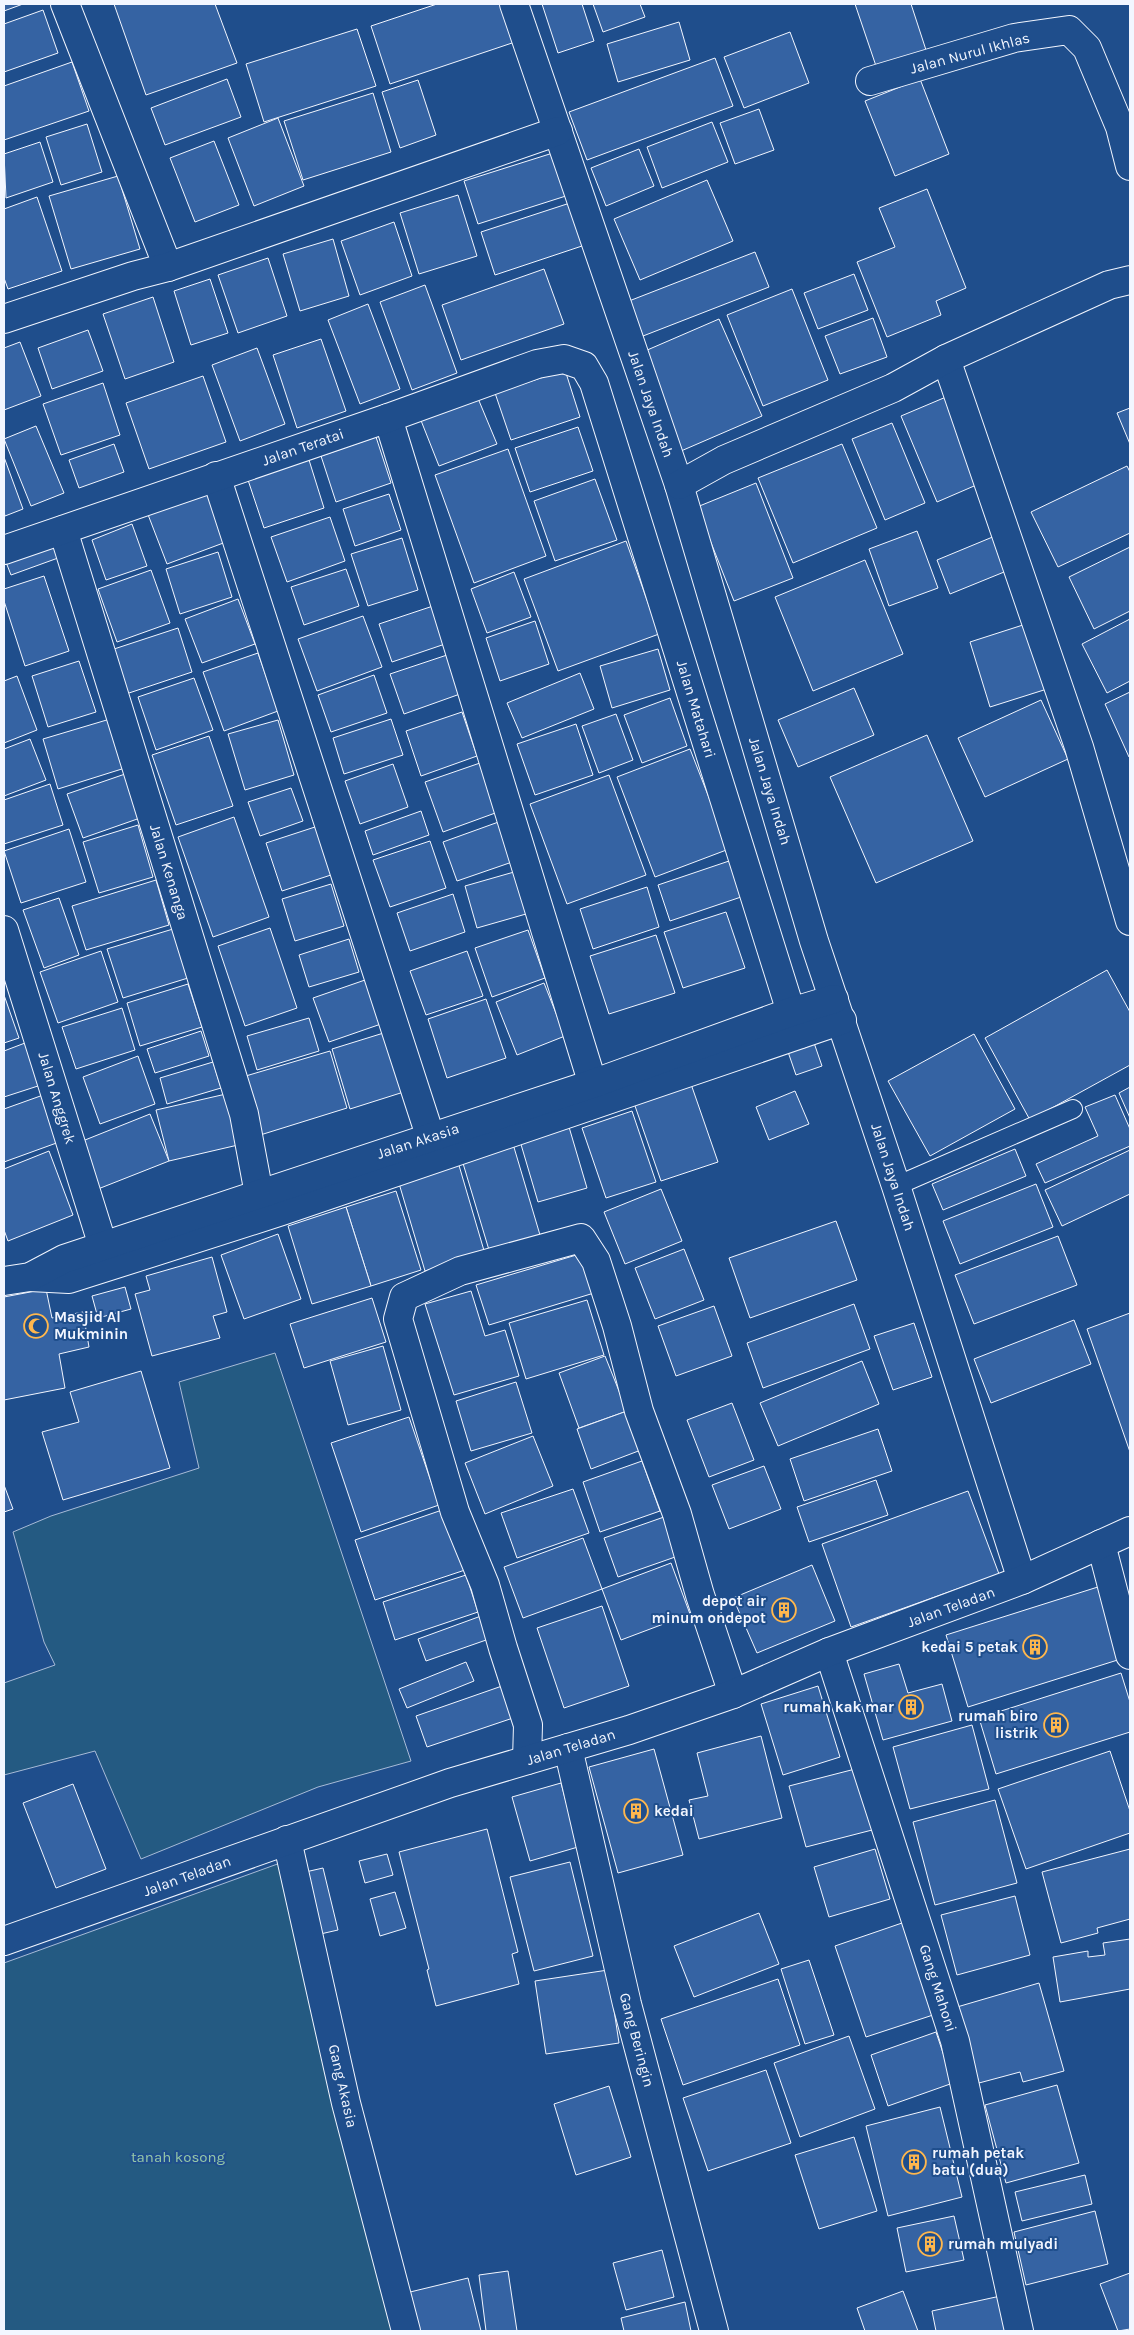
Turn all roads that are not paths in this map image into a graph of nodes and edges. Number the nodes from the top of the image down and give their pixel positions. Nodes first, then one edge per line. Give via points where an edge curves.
1 (65, 4) edge
2 (514, 4) edge
3 (870, 81) dead end
4 (558, 131) junction
5 (1130, 166) edge
6 (168, 267) junction
7 (1130, 280) edge
8 (4, 319) edge
9 (946, 358) junction
10 (594, 383) joint
11 (388, 418) junction
12 (216, 476) junction
13 (679, 485) junction
14 (63, 530) junction
15 (4, 550) edge
16 (1130, 921) edge
17 (4, 930) edge
18 (838, 1010) junction
19 (795, 1023) junction
20 (596, 1093) junction
21 (1073, 1109) dead end
22 (433, 1147) junction
23 (896, 1186) junction
24 (263, 1205) junction
25 (106, 1256) junction
26 (17, 1279) edge
27 (1130, 1531) edge
28 (1101, 1544) junction
29 (1022, 1580) junction
30 (829, 1652) junction
31 (1130, 1656) edge
32 (732, 1694) junction
33 (568, 1748) junction
34 (527, 1760) junction
35 (287, 1840) junction
36 (4, 1941) edge
37 (406, 2331) edge
38 (714, 2331) edge
39 (1019, 2331) edge

1 - 6 street
2 - 4 street, Jalan Jaya Indah
3 - 5 street, Jalan Nurul Ikhlas via 1014,38 1069,30 1087,48 1120,127
4 - 6 street
4 - 13 street, Jalan Jaya Indah
6 - 8 street
7 - 9 street via 1109,285
9 - 13 street via 893,388 724,460
9 - 16 street via 1078,747
10 - 11 street, Jalan Teratai via 584,366 564,359 537,364
10 - 19 street, Jalan Matahari
11 - 12 street, Jalan Teratai
11 - 20 street
12 - 14 street, Jalan Teratai
12 - 22 street
13 - 18 street, Jalan Jaya Indah via 811,932
14 - 15 street, Jalan Teratai
14 - 24 street, Jalan Kenanga via 241,1104
17 - 25 street, Jalan Anggrek
18 - 19 street, Jalan Akasia
18 - 23 street, Jalan Jaya Indah
19 - 20 street, Jalan Akasia
20 - 22 street, Jalan Akasia
21 - 23 lane
22 - 24 street, Jalan Akasia
23 - 29 street, Jalan Jaya Indah
24 - 25 street, Jalan Akasia
25 - 26 street, Jalan Akasia via 64,1259
25 - 26 street, Jalan Akasia via 69,1279
27 - 28 street, Jalan Teladan
28 - 29 street, Jalan Teladan
28 - 31 street
29 - 30 street, Jalan Teladan
30 - 32 street, Jalan Teladan
30 - 39 street, Gang Mahoni via 955,2041
32 - 33 street, Jalan Teladan
32 - 34 street via 677,1514 640,1410 596,1261 581,1238 460,1271 404,1297 398,1319 455,1512 485,1585 528,1725
33 - 34 street, Jalan Teladan
33 - 38 street, Gang Beringin via 627,2004
34 - 35 street, Jalan Teladan via 450,1783
35 - 36 street, Jalan Teladan
35 - 37 street, Gang Akasia via 346,2103

